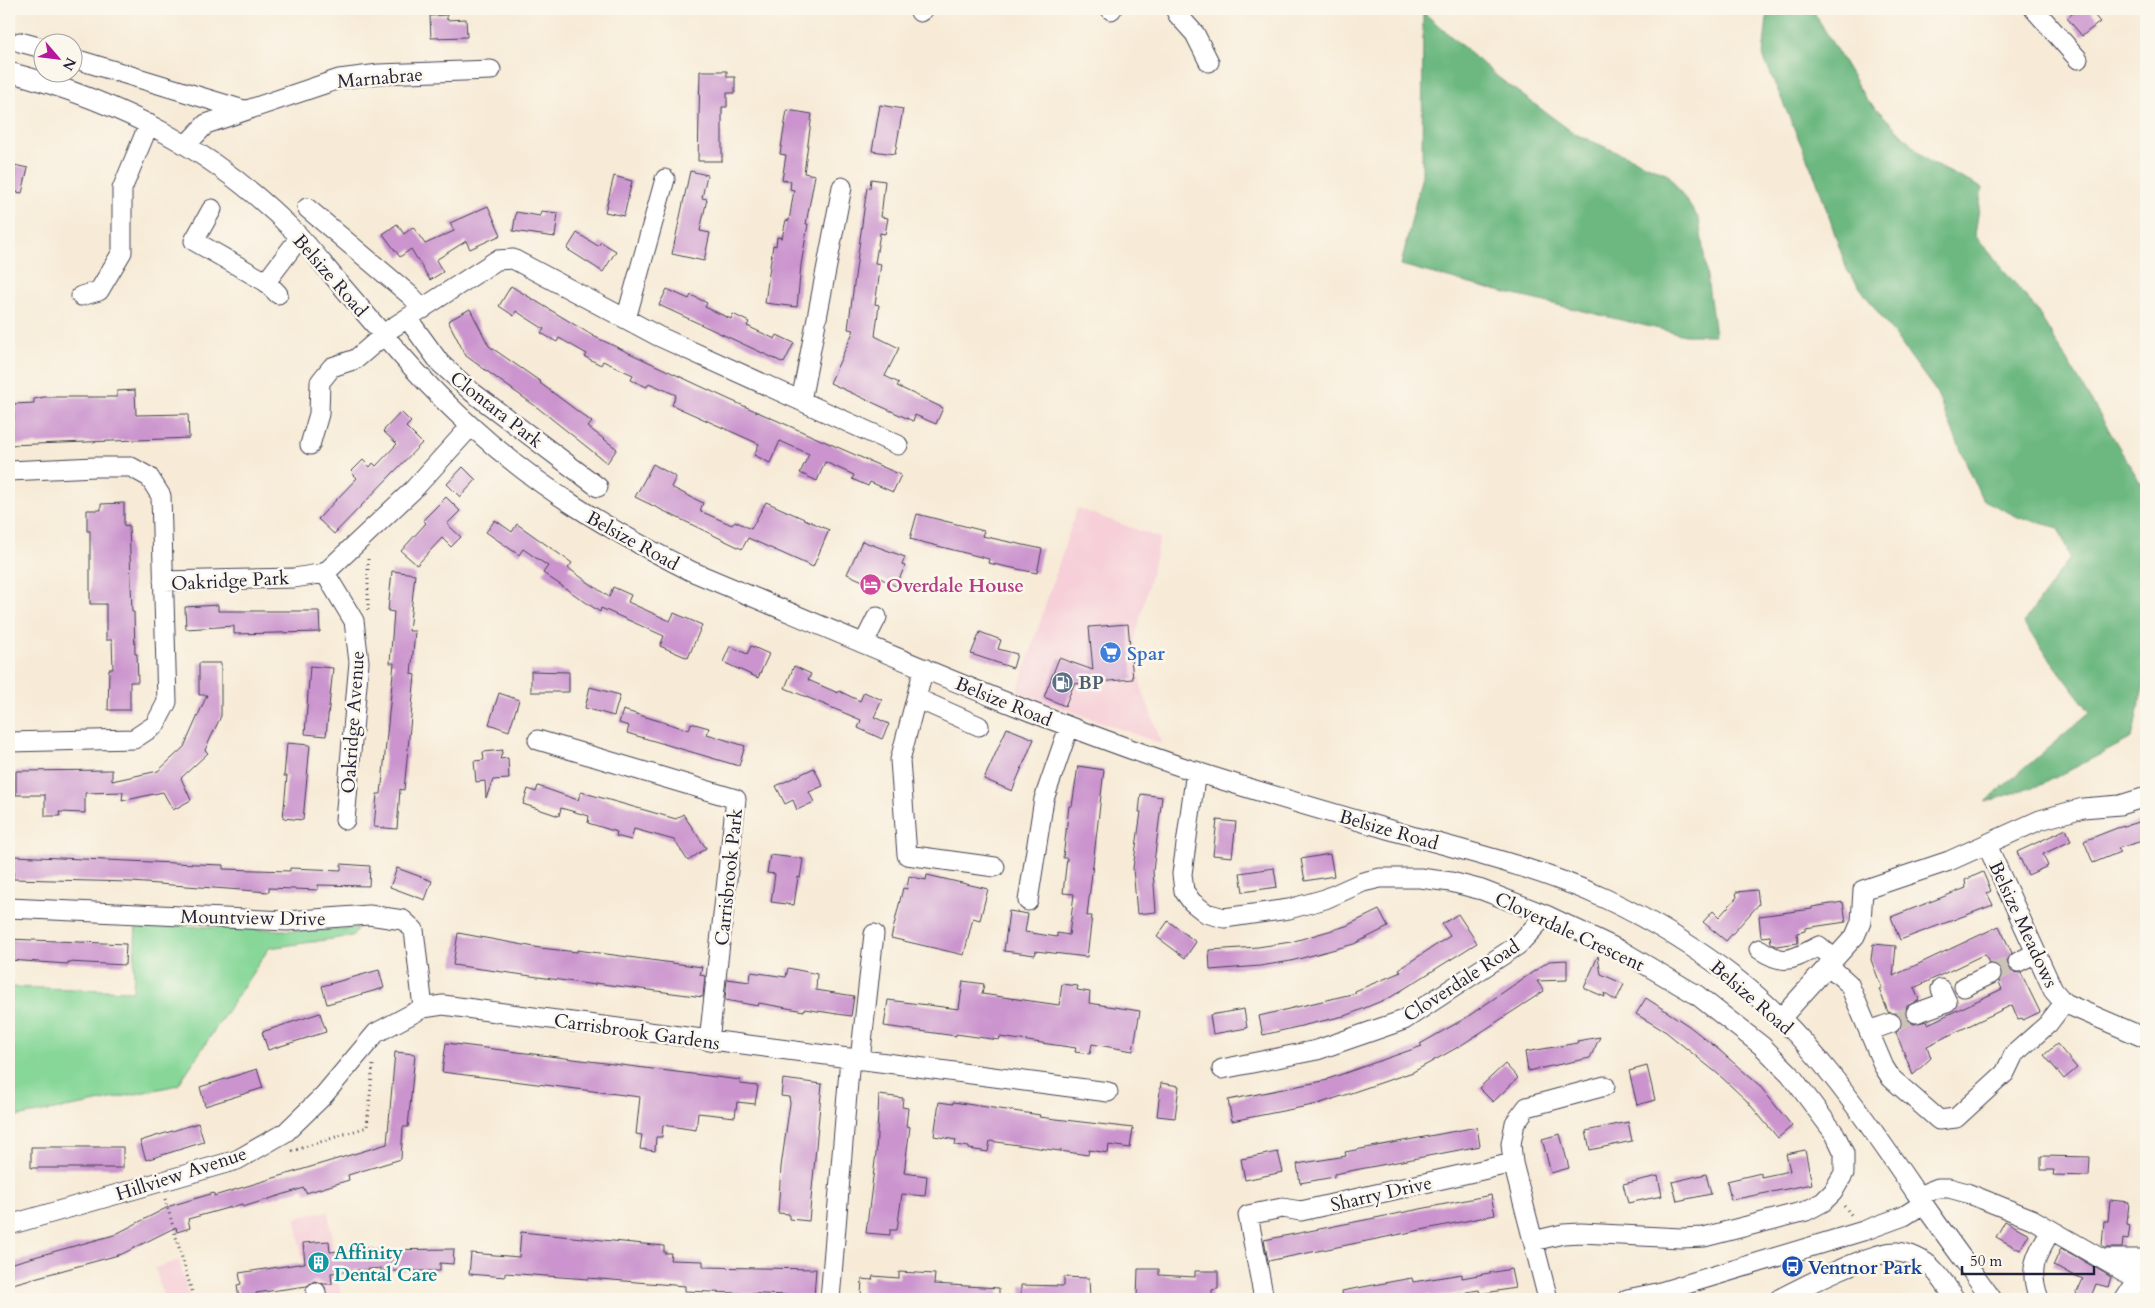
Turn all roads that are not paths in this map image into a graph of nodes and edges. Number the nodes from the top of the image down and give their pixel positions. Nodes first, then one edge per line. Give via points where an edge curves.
1 (1175, 9) edge
2 (2034, 9) edge
3 (20, 42) dead end
4 (32, 45) edge
5 (2078, 59) dead end
6 (82, 61) edge
7 (1210, 62) dead end
8 (491, 70) dead end
9 (9, 72) edge
10 (244, 110) junction
11 (149, 124) junction
12 (186, 145) junction
13 (665, 179) dead end
14 (842, 188) dead end
15 (308, 208) dead end
16 (212, 209) dead end
17 (300, 237) junction
18 (81, 296) dead end
19 (415, 314) junction
20 (626, 319) junction
21 (383, 335) junction
22 (800, 401) junction
23 (471, 426) junction
24 (310, 445) dead end
25 (898, 445) dead end
26 (9, 471) edge
27 (598, 487) dead end
28 (324, 573) junction
29 (163, 581) junction
30 (877, 617) dead end
31 (864, 644) junction
32 (924, 668) junction
33 (916, 698) junction
34 (979, 726) dead end
35 (1069, 727) junction
36 (538, 740) dead end
37 (9, 742) edge
38 (1196, 772) junction
39 (2146, 797) edge
40 (346, 820) dead end
41 (1987, 846) junction
42 (994, 867) dead end
43 (1028, 901) dead end
44 (9, 908) edge
45 (1546, 915) junction
46 (874, 934) dead end
47 (1759, 950) dead end
48 (2036, 953) junction
49 (1831, 962) junction
50 (2018, 962) tunnel mouth
51 (1991, 974) tunnel mouth
52 (1964, 987) dead end
53 (1941, 990) dead end
54 (2064, 1003) junction
55 (423, 1008) junction
56 (1916, 1013) tunnel mouth
57 (1781, 1018) junction
58 (1891, 1023) tunnel mouth
59 (1869, 1031) junction
60 (2146, 1036) edge
61 (709, 1041) junction
62 (855, 1059) junction
63 (1222, 1069) dead end
64 (1605, 1086) dead end
65 (1108, 1092) dead end
66 (1513, 1164) junction
67 (1921, 1200) junction
68 (9, 1225) edge
69 (2051, 1230) junction
70 (1533, 1241) junction
71 (2103, 1259) junction
72 (2146, 1259) edge
73 (2142, 1278) edge
74 (1658, 1296) edge
75 (830, 1299) edge
76 (1264, 1299) edge
77 (1548, 1299) edge
78 (1627, 1299) edge
79 (1779, 1299) edge
80 (1955, 1299) edge
81 (1992, 1299) edge
82 (2039, 1299) edge
83 (2125, 1299) edge

1 - 7 street via 1195,34
2 - 5 street
3 - 4 street
6 - 10 street
8 - 10 street, Marnabrae via 379,74 339,79
9 - 11 street, Belsize Road via 101,101
10 - 12 street, Marnabrae via 206,124
11 - 12 street, Belsize Road
11 - 18 street via 122,189 122,252 98,291
12 - 17 street, Belsize Road via 254,194
13 - 20 street
14 - 22 street
15 - 19 street, Clontara Park via 412,296
16 - 17 street via 194,240 272,288
17 - 21 street, Belsize Road
19 - 20 street via 497,260 513,258
19 - 21 street
19 - 27 street, Clontara Park via 440,363 472,392
20 - 22 street
21 - 23 street, Belsize Road
21 - 24 street via 356,359 332,367 320,382 320,414
22 - 25 street
23 - 28 street via 413,490
23 - 31 street, Belsize Road via 549,490 641,547
26 - 29 street via 131,467 148,477 161,496
28 - 29 street, Oakridge Park via 294,578
28 - 40 street, Oakridge Avenue via 354,621 359,662
29 - 37 street, Oakridge Park via 167,702 155,725 134,739
30 - 31 street
31 - 32 street, Belsize Road
32 - 33 street
32 - 35 street, Belsize Road
33 - 34 street
33 - 42 street via 900,760 907,855
35 - 38 street, Belsize Road
35 - 43 street via 1044,799
36 - 61 street, Carrisbrook Park via 736,799
38 - 45 street, Cloverdale Crescent via 1182,874 1184,891 1206,913 1224,918 1246,916 1325,899 1380,878 1420,878 1482,890
38 - 57 street, Belsize Road via 1490,857 1606,899 1702,954
39 - 41 street via 2120,805 2083,808 2040,820
41 - 48 street, Belsize Meadows
41 - 49 street, Belsize Meadows via 1862,890 1860,922 1855,936
44 - 55 street, Mountview Drive via 287,921 369,915 403,920 414,930
45 - 63 street, Cloverdale Road via 1518,945 1404,1020 1317,1050
45 - 70 street, Cloverdale Crescent via 1622,950 1697,995 1762,1046 1790,1074 1835,1134 1844,1153 1844,1173 1833,1192 1806,1211 1704,1237 1581,1233
46 - 62 street
47 - 49 street via 1788,961 1819,946
48 - 50 street
48 - 54 street, Belsize Meadows via 2053,990
49 - 57 street, Belsize Meadows
49 - 59 street via 1848,984
51 - 52 street
53 - 56 street via 1947,1002
54 - 59 street via 2048,1024 2014,1054 2005,1073 1956,1118 1939,1120 1891,1078
54 - 60 street, Belsize Meadows
55 - 61 street, Carrisbrook Gardens via 443,1005
55 - 68 street, Hillview Avenue via 376,1033 323,1096 286,1132 237,1160
57 - 67 street, Belsize Road via 1855,1104
58 - 59 street
61 - 62 street, Carrisbrook Gardens
62 - 65 street, Carrisbrook Gardens
62 - 75 street
64 - 66 street via 1528,1107 1515,1123 1511,1144
66 - 70 street
66 - 76 street, Sharry Drive via 1301,1211 1282,1208 1248,1215
67 - 69 street via 1938,1188 1949,1188 2032,1219
67 - 74 street via 1904,1216 1863,1231
67 - 81 street, Belsize Road
69 - 71 street
69 - 82 street via 2036,1256 2032,1274
70 - 77 street
71 - 72 street
71 - 73 street
73 - 83 street
74 - 78 street
79 - 80 street via 1876,1256 1896,1251 1932,1268

